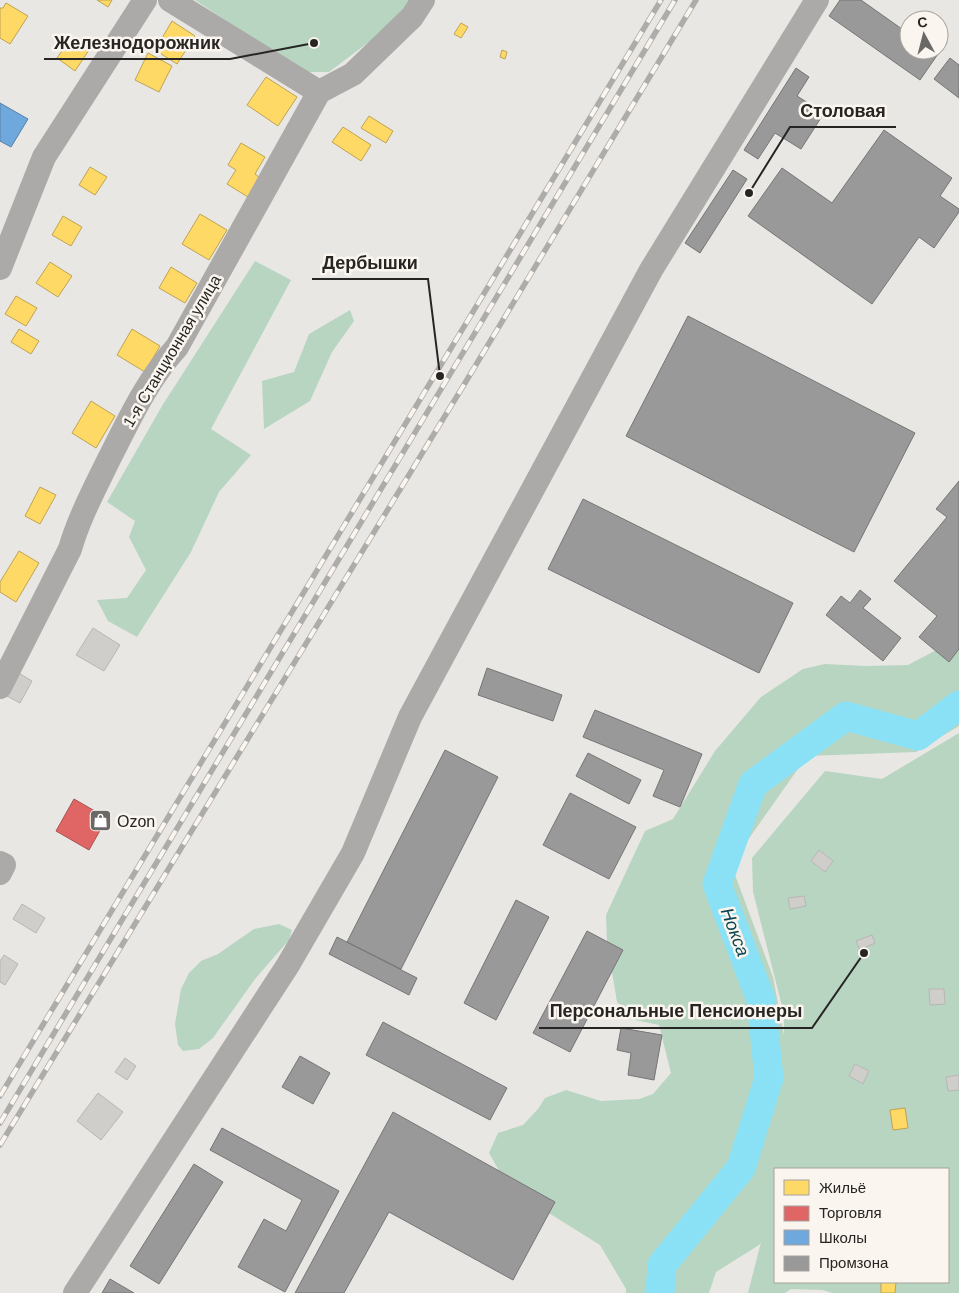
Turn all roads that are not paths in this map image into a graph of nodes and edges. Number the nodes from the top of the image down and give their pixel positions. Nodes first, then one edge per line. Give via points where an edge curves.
1 (145, 0) edge
2 (170, 0) edge
3 (423, 0) edge
4 (817, 0) edge
5 (319, 92) junction
6 (0, 268) edge
7 (0, 687) edge
8 (75, 1293) edge

1 - 6 street via 44,157
2 - 5 street
3 - 5 street via 412,17 353,74
4 - 8 street via 651,270 410,717 353,853 288,965
5 - 7 street, 1-я Станционная улица via 177,347 131,416 77,524 70,549

